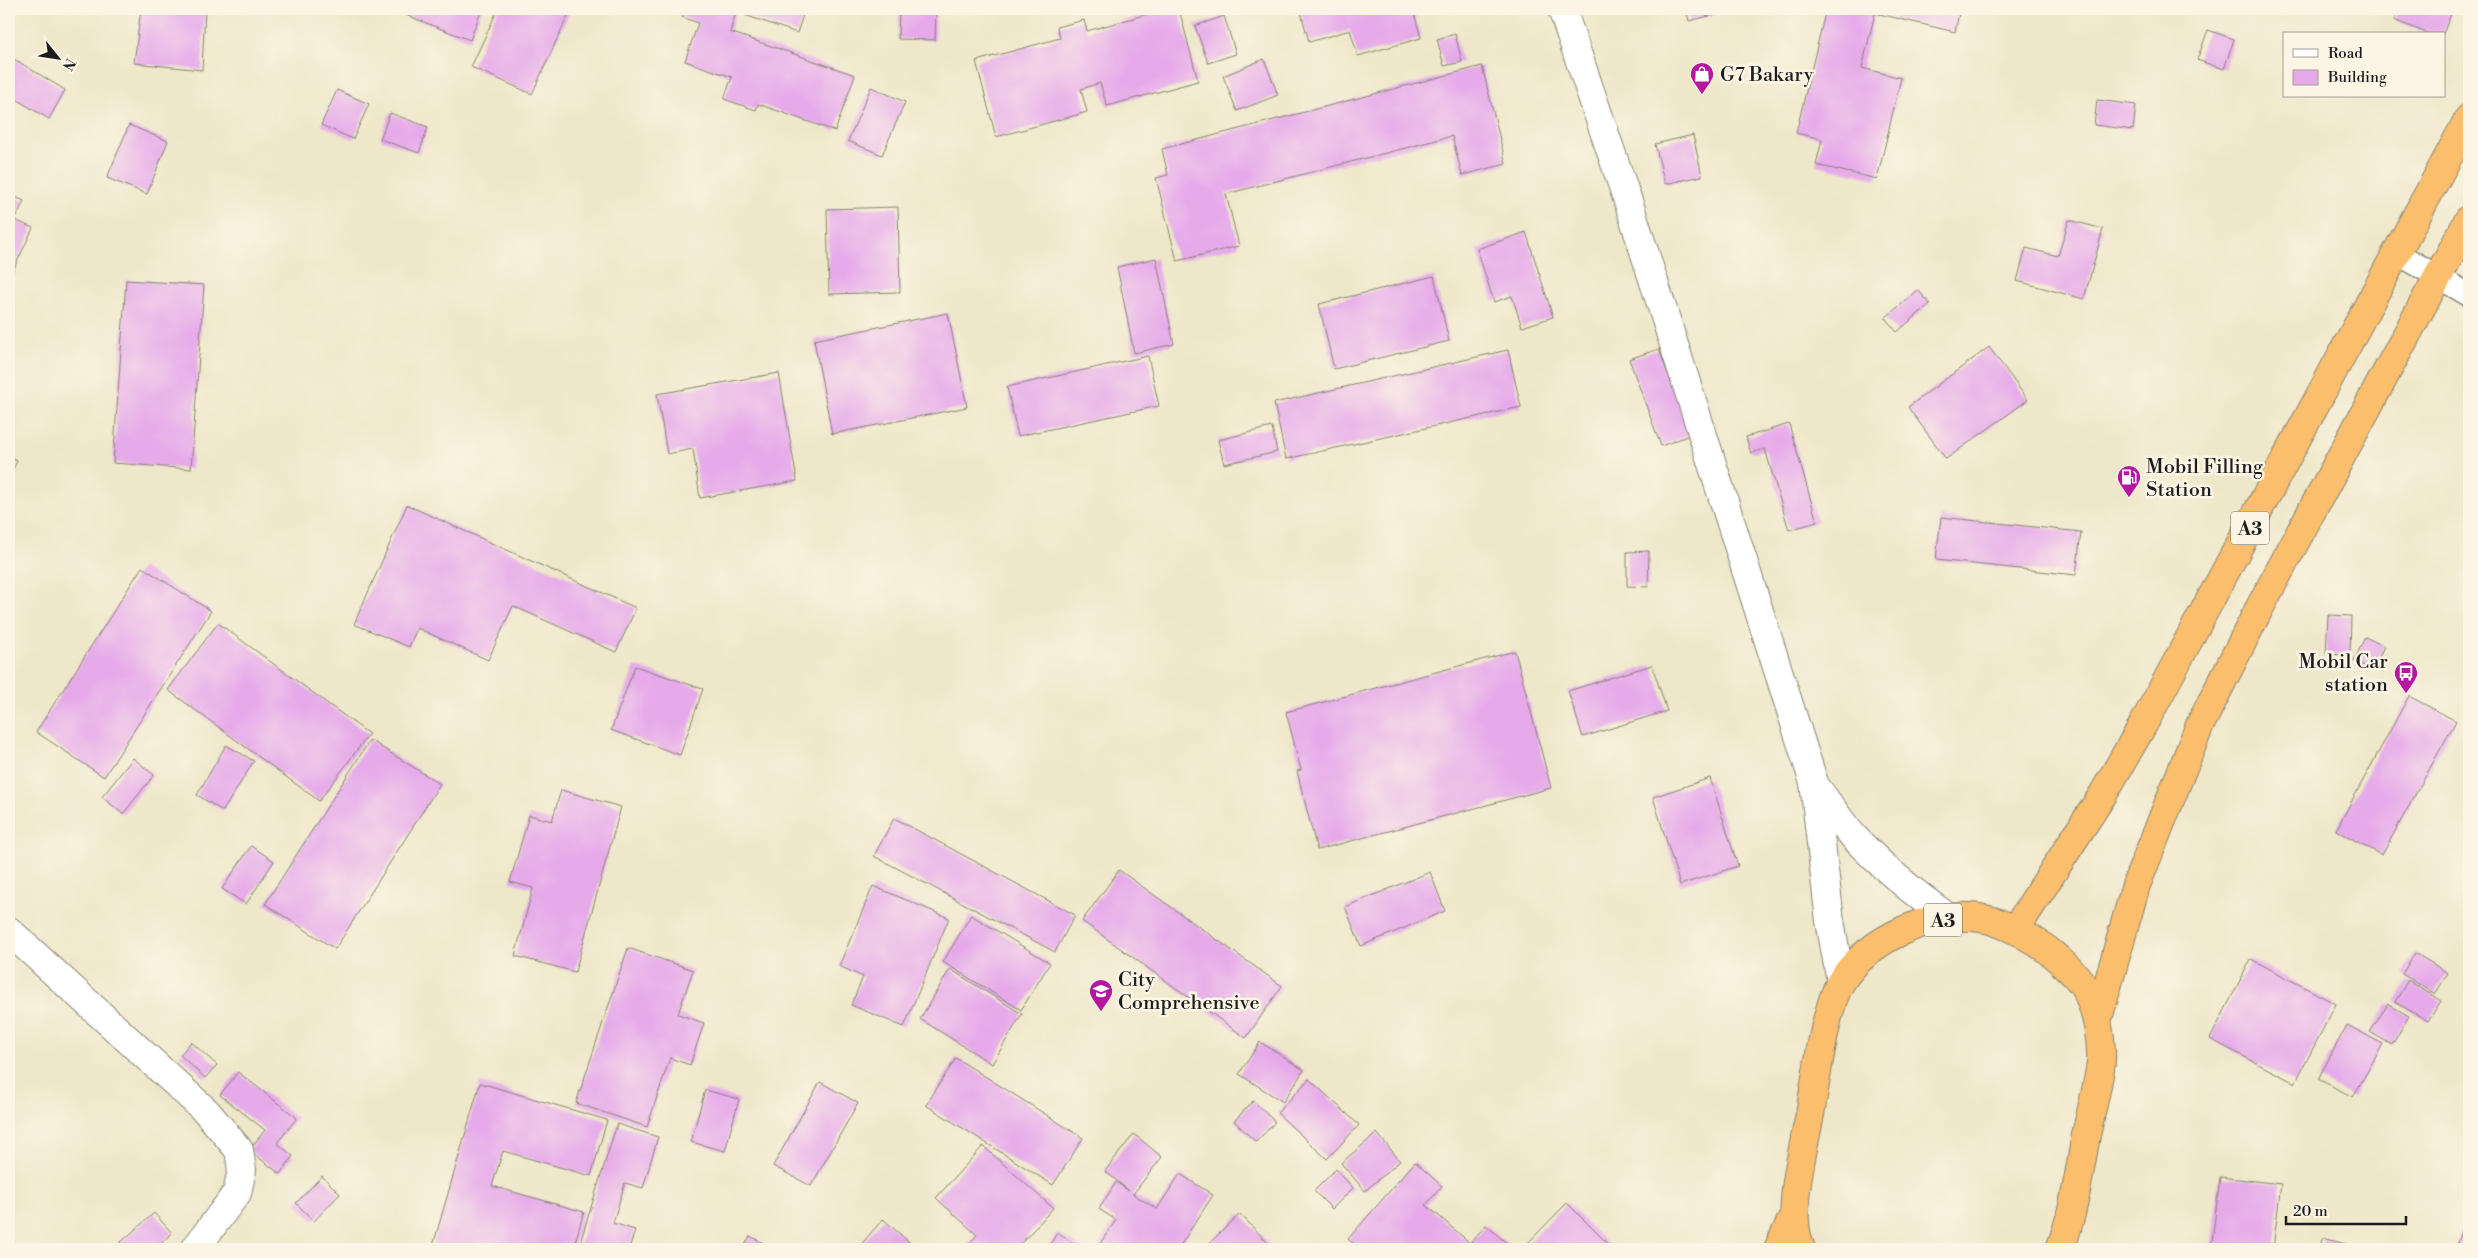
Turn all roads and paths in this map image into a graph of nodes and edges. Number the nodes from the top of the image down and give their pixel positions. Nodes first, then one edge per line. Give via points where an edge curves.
1 (1562, 9) edge
2 (2469, 118) edge
3 (2469, 219) edge
4 (2397, 253) junction
5 (2436, 276) junction
6 (2469, 295) edge
7 (1814, 783) junction
8 (1949, 918) junction
9 (2015, 930) junction
10 (9, 931) edge
11 (1841, 982) junction
12 (2097, 1022) junction
13 (1794, 1215) junction
14 (195, 1249) edge
15 (1778, 1249) edge
16 (1800, 1249) edge
17 (2060, 1249) edge

1 - 7 street via 1630,207
2 - 4 highway, A3
3 - 5 highway, A3
4 - 5 lane
4 - 9 highway, A3 via 2144,723 2102,796
5 - 6 lane
5 - 12 highway, A3 via 2200,725 2136,885
7 - 8 street via 1852,834 1877,860
7 - 11 street via 1830,920
8 - 9 highway, A3 via 1981,918
8 - 11 highway, A3 via 1889,936 1862,956
9 - 12 highway, A3 via 2045,948 2071,971 2088,994
10 - 14 street via 207,1112 238,1150 242,1170 237,1193
11 - 13 highway, A3 via 1829,1014
12 - 17 highway, A3 via 2101,1061
13 - 15 highway
13 - 16 highway, A3

